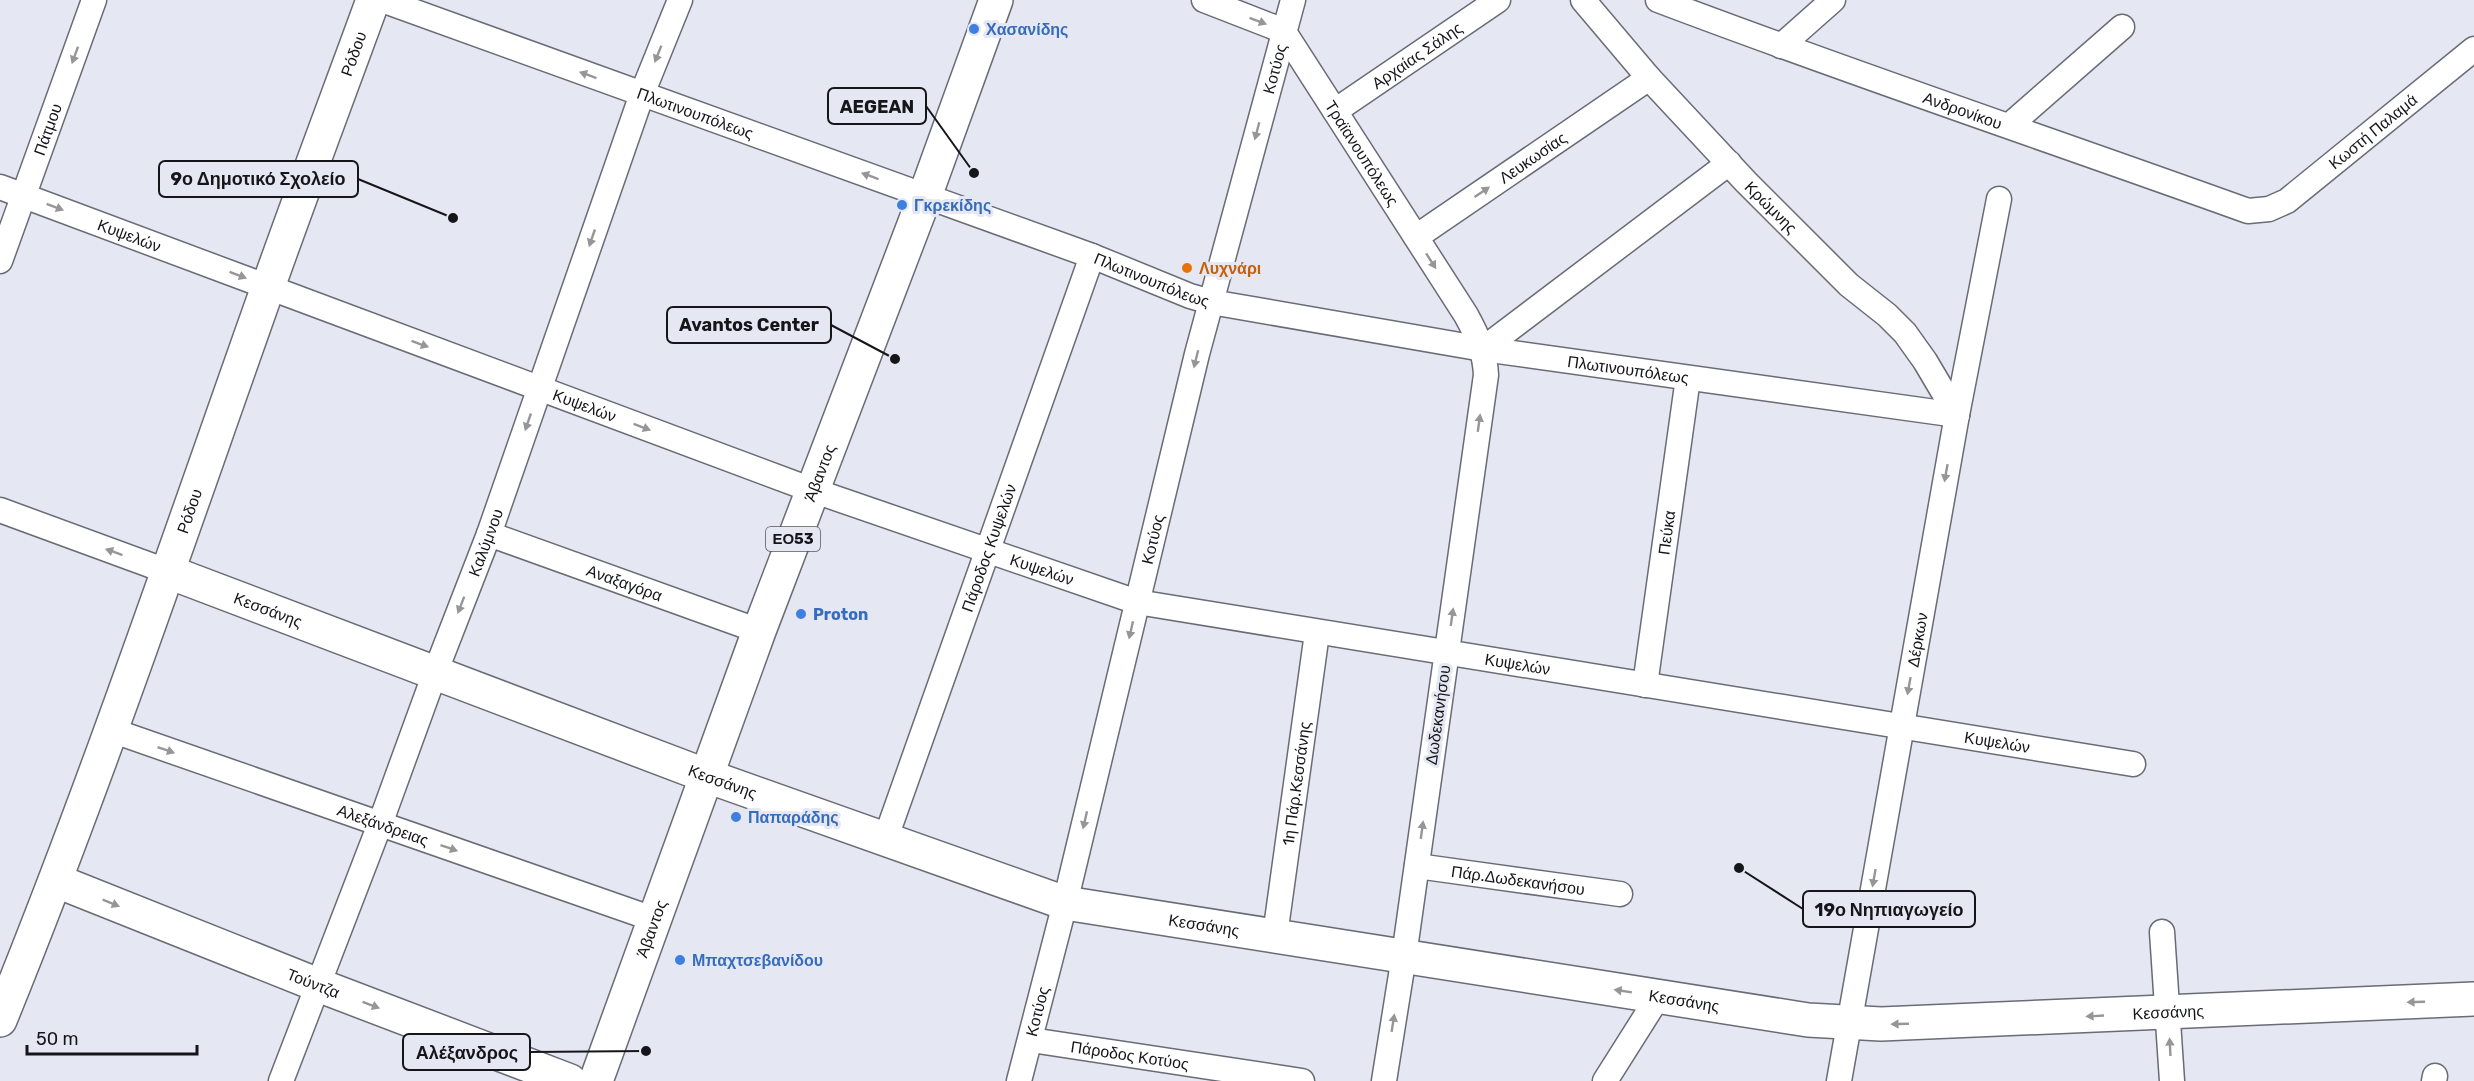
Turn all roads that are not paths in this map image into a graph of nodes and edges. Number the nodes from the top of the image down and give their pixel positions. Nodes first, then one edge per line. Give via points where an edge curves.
1 (94, 0) edge
2 (373, 0) edge
3 (382, 0) edge
4 (680, 0) edge
5 (996, 0) edge
6 (1204, 0) edge
7 (1293, 0) edge
8 (1498, 0) edge
9 (1583, 0) edge
10 (1658, 0) edge
11 (1833, 0) edge
12 (2122, 27) dead end
13 (1284, 34) junction
14 (1781, 46) junction
15 (2474, 50) edge
16 (1649, 78) junction
17 (642, 94) junction
18 (1335, 111) junction
19 (2010, 125) junction
20 (1729, 163) junction
21 (0, 187) edge
22 (24, 195) junction
23 (925, 196) junction
24 (1999, 199) dead end
25 (2269, 210) joint
26 (1416, 237) junction
27 (1092, 256) junction
28 (0, 261) edge
29 (268, 287) junction
30 (1211, 302) junction
31 (1483, 349) junction
32 (1688, 378) junction
33 (540, 388) junction
34 (1957, 415) junction
35 (812, 490) junction
36 (0, 510) edge
37 (489, 534) junction
38 (989, 551) junction
39 (169, 572) junction
40 (1137, 602) junction
41 (759, 631) junction
42 (1317, 633) junction
43 (1447, 654) junction
44 (435, 673) junction
45 (1645, 686) junction
46 (1901, 727) junction
47 (111, 730) junction
48 (2133, 764) dead end
49 (708, 776) junction
50 (381, 824) junction
51 (885, 840) junction
52 (1417, 866) junction
53 (57, 881) junction
54 (1620, 894) dead end
55 (1065, 903) junction
56 (656, 920) junction
57 (2162, 932) dead end
58 (1275, 935) junction
59 (1404, 956) junction
60 (318, 985) junction
61 (1658, 997) junction
62 (2474, 999) edge
63 (2168, 1013) junction
64 (0, 1020) edge
65 (1849, 1024) junction
66 (1031, 1040) junction
67 (281, 1081) edge
68 (570, 1081) edge
69 (596, 1081) edge
70 (1019, 1081) edge
71 (1302, 1081) edge
72 (1384, 1081) edge
73 (1605, 1081) edge
74 (1839, 1081) edge
75 (2172, 1081) edge

1 -> 22 street, Πάτμου
2 - 29 street, Ρόδου
17 -> 3 street, Πλωτινουπόλεως
4 -> 17 street, Καλύμνου
5 - 23 street, Άβαντος / ΕΟ53
6 -> 13 street
7 - 13 street, Κοτύος
8 - 18 street, Αρχαίας Σάλης
9 - 16 street, Κρώμνης
10 - 14 street, Ανδρονίκου
11 - 14 street
12 - 19 street
13 - 18 street, Τραϊανουπόλεως
13 -> 30 street, Κοτύος
14 - 19 street, Ανδρονίκου
15 - 25 street, Κωστή Παλαμά via 2287,201
16 - 20 street, Κρώμνης
26 -> 16 street, Λευκωσίας
23 -> 17 street, Πλωτινουπόλεως
17 -> 33 street, Καλύμνου
18 - 26 street, Τραϊανουπόλεως
19 - 25 street, Ανδρονίκου via 2248,211
20 - 31 street
20 - 34 street, Κρώμνης via 1849,285 1905,333
21 - 22 street, Κυψελών
22 - 28 street, Πάτμου
22 -> 29 street, Κυψελών
23 - 27 street, Πλωτινουπόλεως
23 - 35 street, Άβαντος / ΕΟ53
24 - 34 street, Δέρκων
26 -> 31 street, Τραϊανουπόλεως
27 - 30 street, Πλωτινουπόλεως
27 - 38 street, Πάροδος Κυψελών
29 -> 33 street, Κυψελών
29 - 39 street, Ρόδου
30 - 31 street, Πλωτινουπόλεως
30 -> 40 street, Κοτύος
31 - 32 street, Πλωτινουπόλεως
43 -> 31 street, Δωδεκανήσου via 1486,375
32 - 34 street, Πλωτινουπόλεως
32 - 45 street, Πεύκα
33 -> 35 street, Κυψελών
33 -> 37 street, Καλύμνου
34 -> 46 street, Δέρκων
35 - 38 street, Κυψελών
35 - 41 street, Άβαντος / ΕΟ53
39 -> 36 street, Κεσσάνης
37 - 41 street, Αναξαγόρα
37 -> 44 street, Καλύμνου
38 - 40 street, Κυψελών
38 - 51 street, Πάροδος Κυψελών
39 - 44 street, Κεσσάνης
39 - 47 street, Ρόδου
40 - 42 street, Κυψελών
40 -> 55 street, Κοτύος
41 - 49 street, Άβαντος / ΕΟ53
42 - 43 street, Κυψελών
42 - 58 street, 1η Πάρ.Κεσσάνης
43 - 45 street, Κυψελών
52 -> 43 street, Δωδεκανήσου
44 - 49 street, Κεσσάνης
44 - 50 street, Καλύμνου
45 - 46 street, Κυψελών
46 - 48 street, Κυψελών
46 -> 65 street, Δέρκων
47 -> 50 street, Αλεξάνδρειας
47 - 53 street, Ρόδου
49 - 51 street, Κεσσάνης
49 - 56 street, Άβαντος / ΕΟ53
50 -> 56 street, Αλεξάνδρειας
50 - 60 street, Καλύμνου
51 - 55 street, Κεσσάνης
52 - 54 street, Πάρ.Δωδεκανήσου
52 - 59 street, Δωδεκανήσου
53 -> 60 street, Τούντζα
53 - 64 street, Ρόδου
55 - 58 street, Κεσσάνης
55 - 66 street, Κοτύος
56 - 69 street, Άβαντος / ΕΟ53
57 - 63 street
58 - 59 street, Κεσσάνης
61 -> 59 street, Κεσσάνης
72 -> 59 street, Δωδεκανήσου
60 - 67 street, Καλύμνου
60 -> 68 street, Τούντζα
61 - 65 street, Κεσσάνης
61 - 73 street
62 -> 63 street, Κεσσάνης
63 -> 65 street, Κεσσάνης
75 -> 63 street
65 - 74 street, Δέρκων
66 - 70 street, Κοτύος
66 - 71 street, Πάροδος Κοτύος

